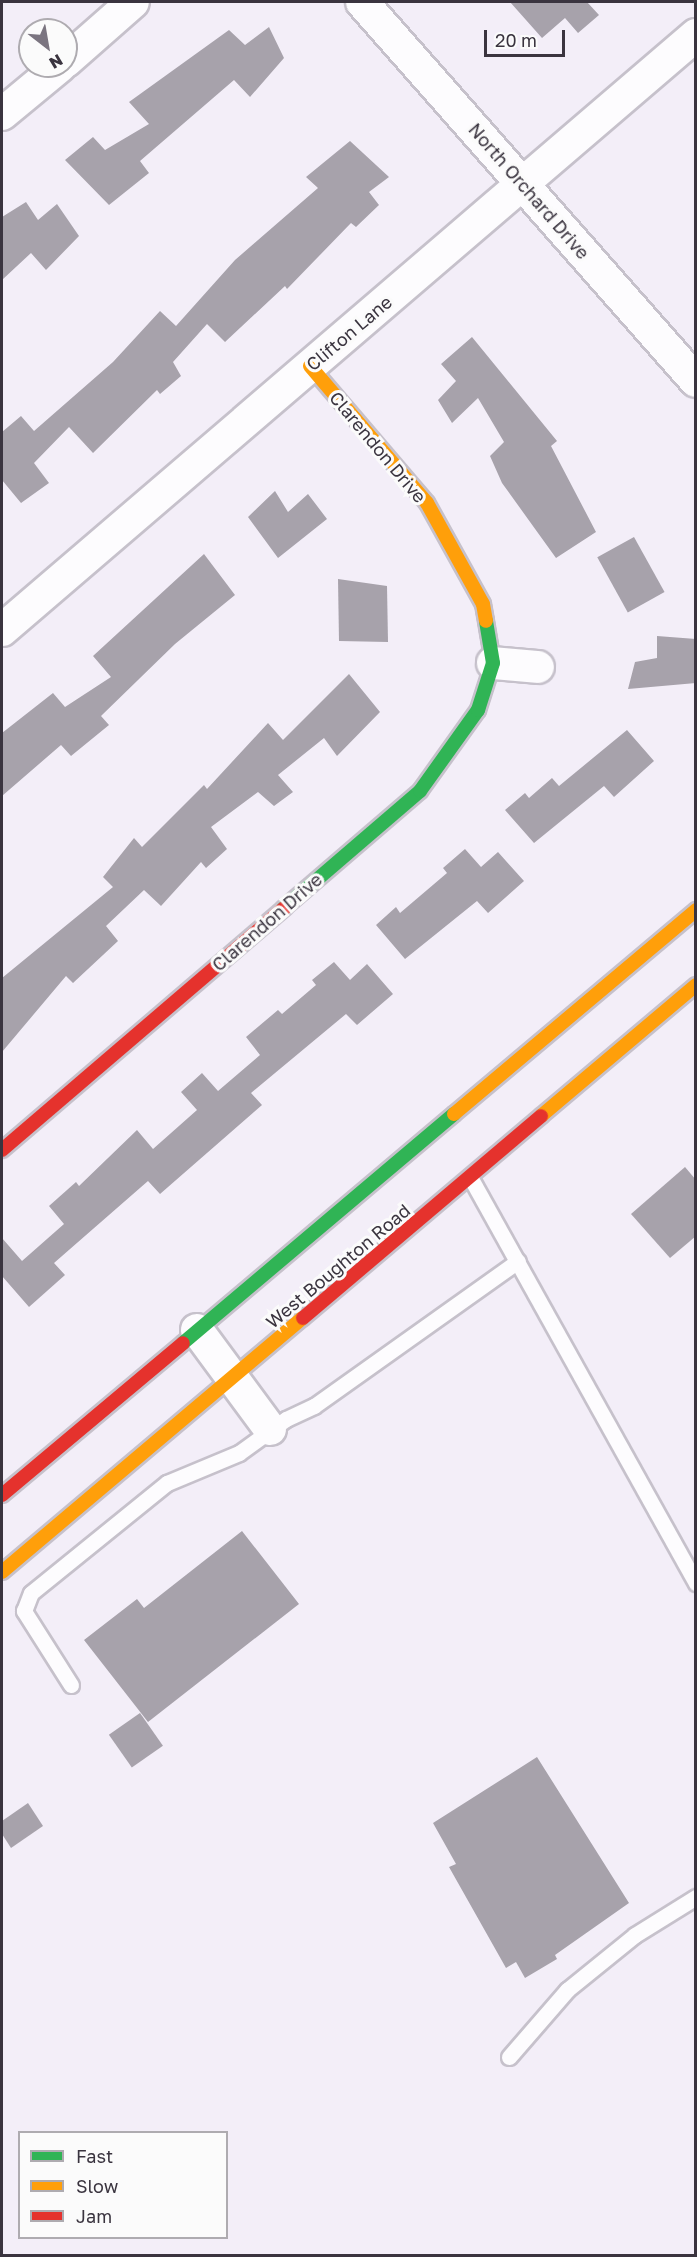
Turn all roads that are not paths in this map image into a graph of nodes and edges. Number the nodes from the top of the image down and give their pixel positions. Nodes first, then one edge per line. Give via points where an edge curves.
1 (133, 2) edge
2 (362, 2) edge
3 (696, 35) edge
4 (78, 50) edge
5 (46, 78) edge
6 (2, 114) edge
7 (524, 184) junction
8 (310, 366) junction
9 (696, 381) edge
10 (2, 630) edge
11 (493, 663) junction
12 (538, 668) dead end
13 (696, 910) edge
14 (696, 985) edge
15 (2, 1150) edge
16 (470, 1177) junction
17 (518, 1261) junction
18 (197, 1330) junction
19 (234, 1378) junction
20 (270, 1429) junction
21 (2, 1495) edge
22 (2, 1572) edge
23 (696, 1583) edge
24 (71, 1684) dead end
25 (696, 1897) edge
26 (509, 2057) dead end

1 - 4 street
2 - 7 street, North Orchard Drive
3 - 7 street, Clifton Lane
5 - 6 street
7 - 8 street, Clifton Lane
7 - 9 street, North Orchard Drive
8 - 10 street, Clifton Lane
8 - 11 main road, Clarendon Drive via 427,503 483,604
11 - 12 street
11 - 15 main road, Clarendon Drive via 478,710 420,791
13 - 18 main road
14 - 16 main road, West Boughton Road
16 - 17 lane
16 - 19 main road, West Boughton Road
17 - 20 lane via 314,1406
17 - 23 lane
18 - 19 street
18 - 21 main road
19 - 20 street
19 - 22 main road, West Boughton Road
20 - 24 lane via 239,1453 166,1483 31,1593 24,1611
25 - 26 lane via 635,1935 567,1990

